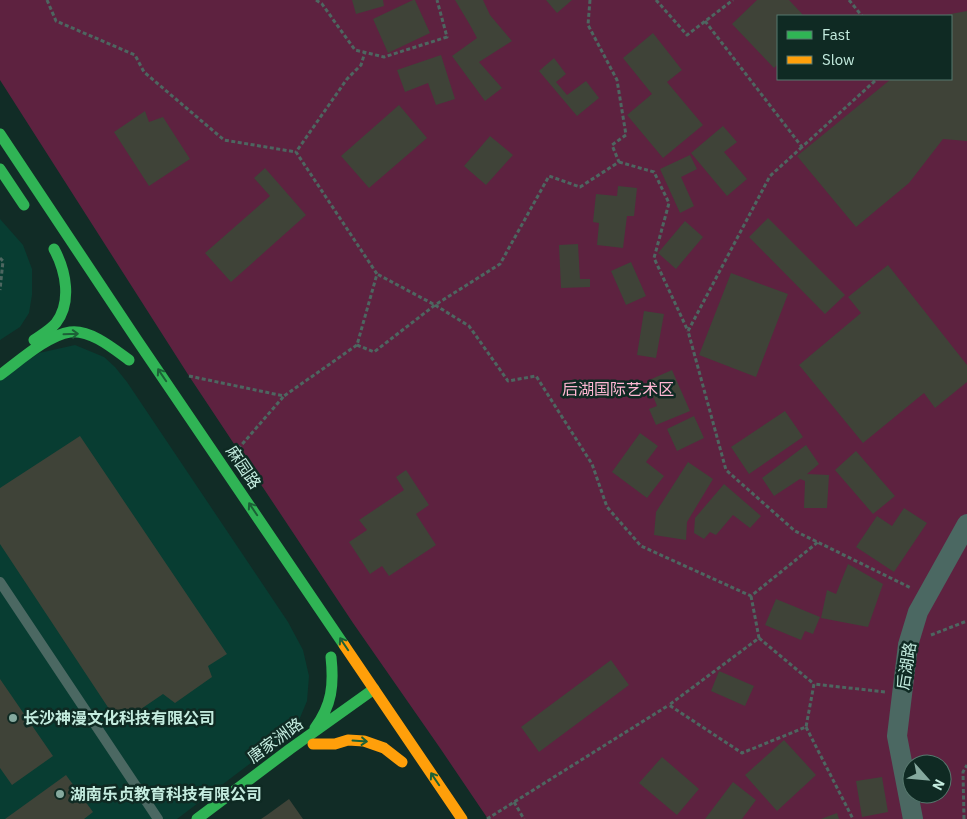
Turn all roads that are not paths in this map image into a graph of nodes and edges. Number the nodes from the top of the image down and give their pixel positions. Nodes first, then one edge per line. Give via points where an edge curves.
1 (0, 134) edge
2 (0, 169) edge
3 (34, 218) dead end
4 (75, 280) dead end
5 (112, 335) dead end
6 (0, 363) edge
7 (0, 375) edge
8 (967, 524) edge
9 (0, 582) edge
10 (345, 678) dead end
11 (374, 689) junction
12 (337, 731) dead end
13 (386, 738) dead end
14 (310, 741) junction
15 (158, 819) edge
16 (197, 819) edge
17 (210, 819) edge
18 (462, 819) edge
19 (913, 819) edge

11 -> 1 main road, 麻园路
2 - 3 main road
4 - 6 main road via 52,245 62,264 66,284 62,313 50,329
7 -> 5 main road via 52,339 72,332 102,341 132,364
8 - 19 street, 后湖路 via 918,612 908,645 897,736
9 - 15 lane
10 - 14 main road via 328,653 333,677 330,700
11 - 14 main road, 唐家洲路
18 -> 11 main road, 麻园路 via 381,706
12 - 14 main road, 唐家洲路
14 -> 13 main road via 335,744 347,740 368,741 388,749 405,766
14 - 16 main road, 唐家洲路
14 - 17 main road, 唐家洲路

